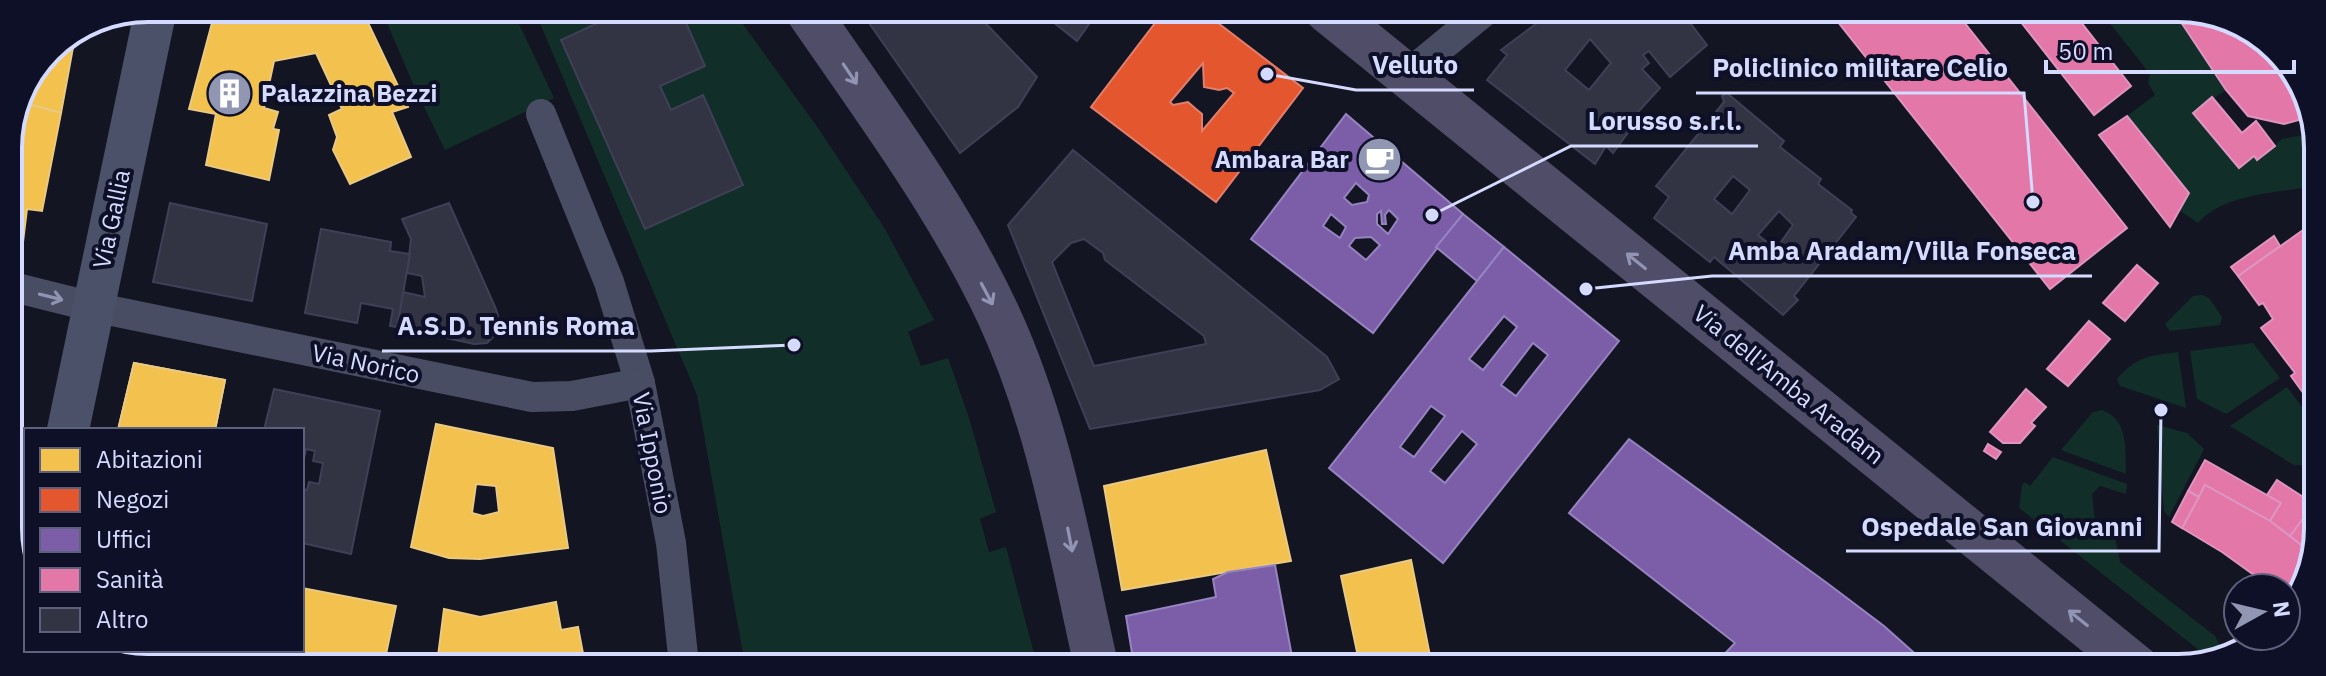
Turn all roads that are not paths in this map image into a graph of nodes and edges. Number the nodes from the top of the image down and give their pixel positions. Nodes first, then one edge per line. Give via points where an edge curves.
1 (153, 22) edge
2 (815, 22) edge
3 (1341, 22) edge
4 (1472, 22) edge
5 (1407, 75) junction
6 (541, 114) dead end
7 (22, 289) edge
8 (93, 307) junction
9 (640, 383) junction
10 (68, 428) edge
11 (683, 654) edge
12 (1094, 654) edge
13 (2121, 654) edge

1 - 8 main road, Via Gallia
2 -> 12 main road via 923,180 997,313 1051,458
3 - 5 main road, Via dell'Amba Aradam
4 - 5 street
13 -> 5 main road, Via dell'Amba Aradam
6 - 9 street, Via Ipponio via 609,282
7 -> 8 street, Via Norico
8 - 9 street, Via Norico via 532,397 572,396
8 - 10 main road, Via Gallia
9 - 11 street, Via Ipponio via 671,543

